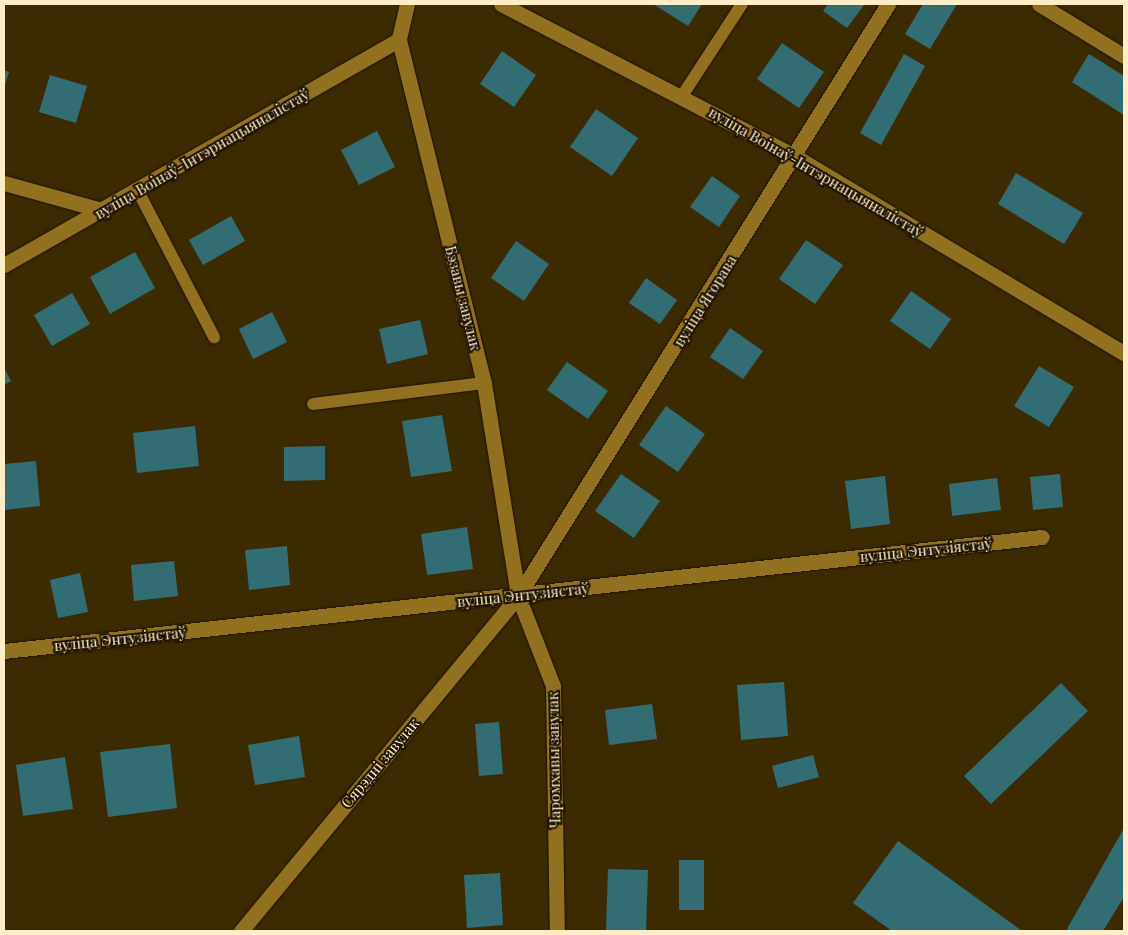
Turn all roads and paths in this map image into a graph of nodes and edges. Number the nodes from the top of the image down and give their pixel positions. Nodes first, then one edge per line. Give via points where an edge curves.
1 (407, 4) edge
2 (501, 4) edge
3 (742, 4) edge
4 (888, 4) edge
5 (1039, 4) edge
6 (399, 40) junction
7 (1124, 56) edge
8 (682, 96) junction
9 (796, 157) junction
10 (4, 183) edge
11 (138, 191) junction
12 (105, 211) junction
13 (4, 265) edge
14 (214, 337) dead end
15 (1124, 353) edge
16 (484, 383) junction
17 (313, 404) dead end
18 (1042, 537) dead end
19 (518, 596) junction
20 (4, 652) edge
21 (241, 931) edge
22 (556, 931) edge

1 - 6 street, Бэзавы завулак
2 - 8 street, вуліца Воінаў-Інтэрнацыяналістаў
3 - 8 lane
4 - 9 street, вуліца Ягорава
5 - 7 street
6 - 11 street, вуліца Воінаў-Інтэрнацыяналістаў
6 - 16 street, Бэзавы завулак
8 - 9 street, вуліца Воінаў-Інтэрнацыяналістаў
9 - 15 street, вуліца Воінаў-Інтэрнацыяналістаў
9 - 19 street, вуліца Ягорава
10 - 12 street
11 - 12 street, вуліца Воінаў-Інтэрнацыяналістаў
11 - 14 lane
12 - 13 street, вуліца Воінаў-Інтэрнацыяналістаў
16 - 17 lane
16 - 19 street, Бэзавы завулак
18 - 19 street, вуліца Энтузіястаў
19 - 20 street, вуліца Энтузіястаў
19 - 21 street, Сярэдні завулак
19 - 22 street, Чаромхавы завулак via 553,686

